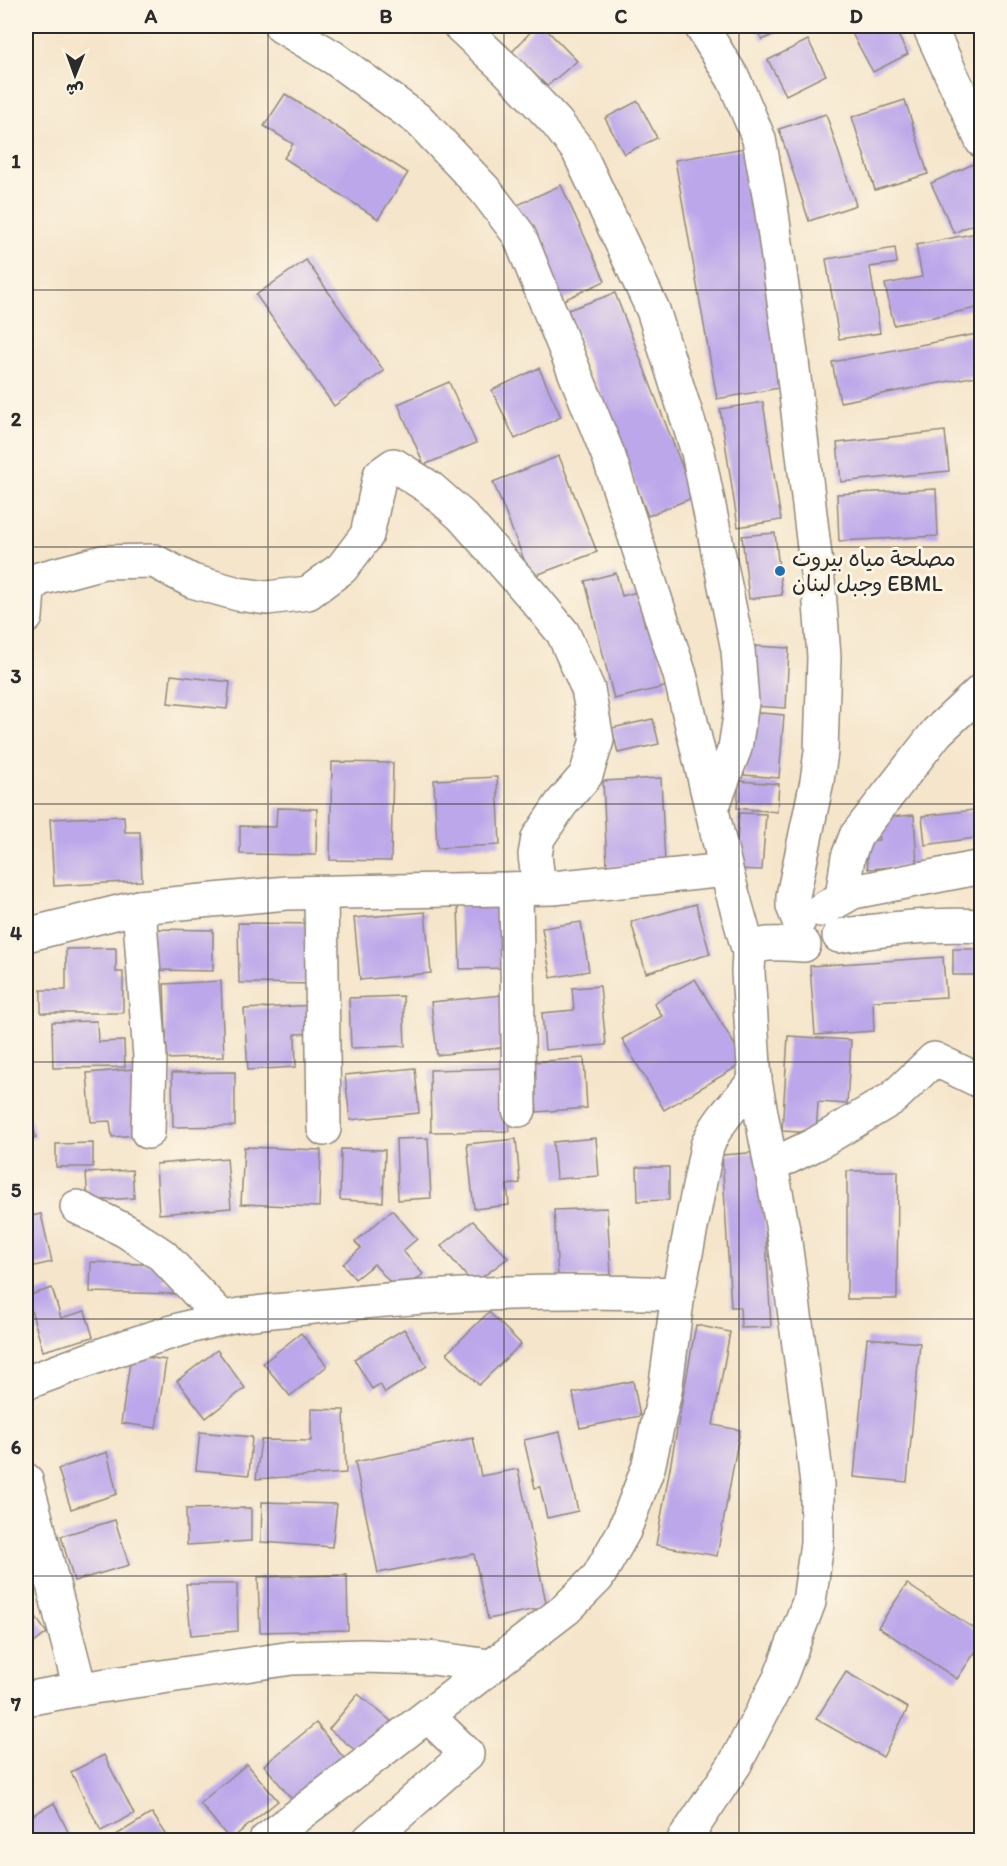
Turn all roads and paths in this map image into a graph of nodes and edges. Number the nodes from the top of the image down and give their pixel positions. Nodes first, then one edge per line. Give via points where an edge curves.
1 (281, 26) edge
2 (460, 26) edge
3 (701, 26) edge
4 (929, 26) edge
5 (981, 141) edge
6 (26, 617) edge
7 (981, 690) edge
8 (712, 808) junction
9 (981, 867) edge
10 (726, 870) junction
11 (527, 888) junction
12 (321, 892) junction
13 (140, 907) junction
14 (817, 918) junction
15 (981, 926) edge
16 (26, 935) edge
17 (749, 952) junction
18 (755, 1081) junction
19 (981, 1082) edge
20 (519, 1110) dead end
21 (324, 1129) dead end
22 (148, 1132) dead end
23 (770, 1159) junction
24 (77, 1207) dead end
25 (678, 1294) junction
26 (222, 1318) junction
27 (26, 1383) edge
28 (26, 1480) edge
29 (490, 1666) junction
30 (80, 1689) junction
31 (26, 1699) edge
32 (428, 1716) junction
33 (266, 1840) edge
34 (369, 1840) edge
35 (684, 1840) edge

1 - 8 street via 334,58 420,121 485,190 519,235 609,457 681,675
2 - 8 street via 509,72 578,150 653,310 699,452 738,650 742,703 735,748
3 - 14 street via 734,80 759,139 792,361 824,657 821,752 793,906
4 - 5 street
6 - 11 street via 28,590 39,579 103,562 154,561 192,581 238,594 267,597 308,593 342,568 367,536 380,475 394,465 430,488 462,516 536,599 563,633 588,688 597,740 586,775 538,838
7 - 14 street via 938,732 856,836
8 - 10 street
9 - 14 street via 868,889
10 - 11 street
10 - 17 street
11 - 12 street
11 - 20 street
12 - 13 street
12 - 21 street
13 - 16 street
13 - 22 street via 150,1057
14 - 15 street via 811,950 820,952 835,944 839,936 915,927
14 - 17 street
17 - 18 street
18 - 23 street
18 - 25 street via 725,1116 707,1146
19 - 23 street via 934,1059 893,1098 816,1144 787,1158
23 - 35 street via 813,1448 818,1543 809,1602 780,1678 735,1764
24 - 26 street via 126,1231 162,1255
25 - 26 street via 482,1294 349,1303
25 - 29 street via 665,1391 648,1468 624,1531 598,1577 566,1610
26 - 27 street via 122,1347
28 - 30 street
29 - 30 street via 433,1658 292,1658
29 - 32 street
30 - 31 street
32 - 33 street
32 - 34 street via 467,1754

